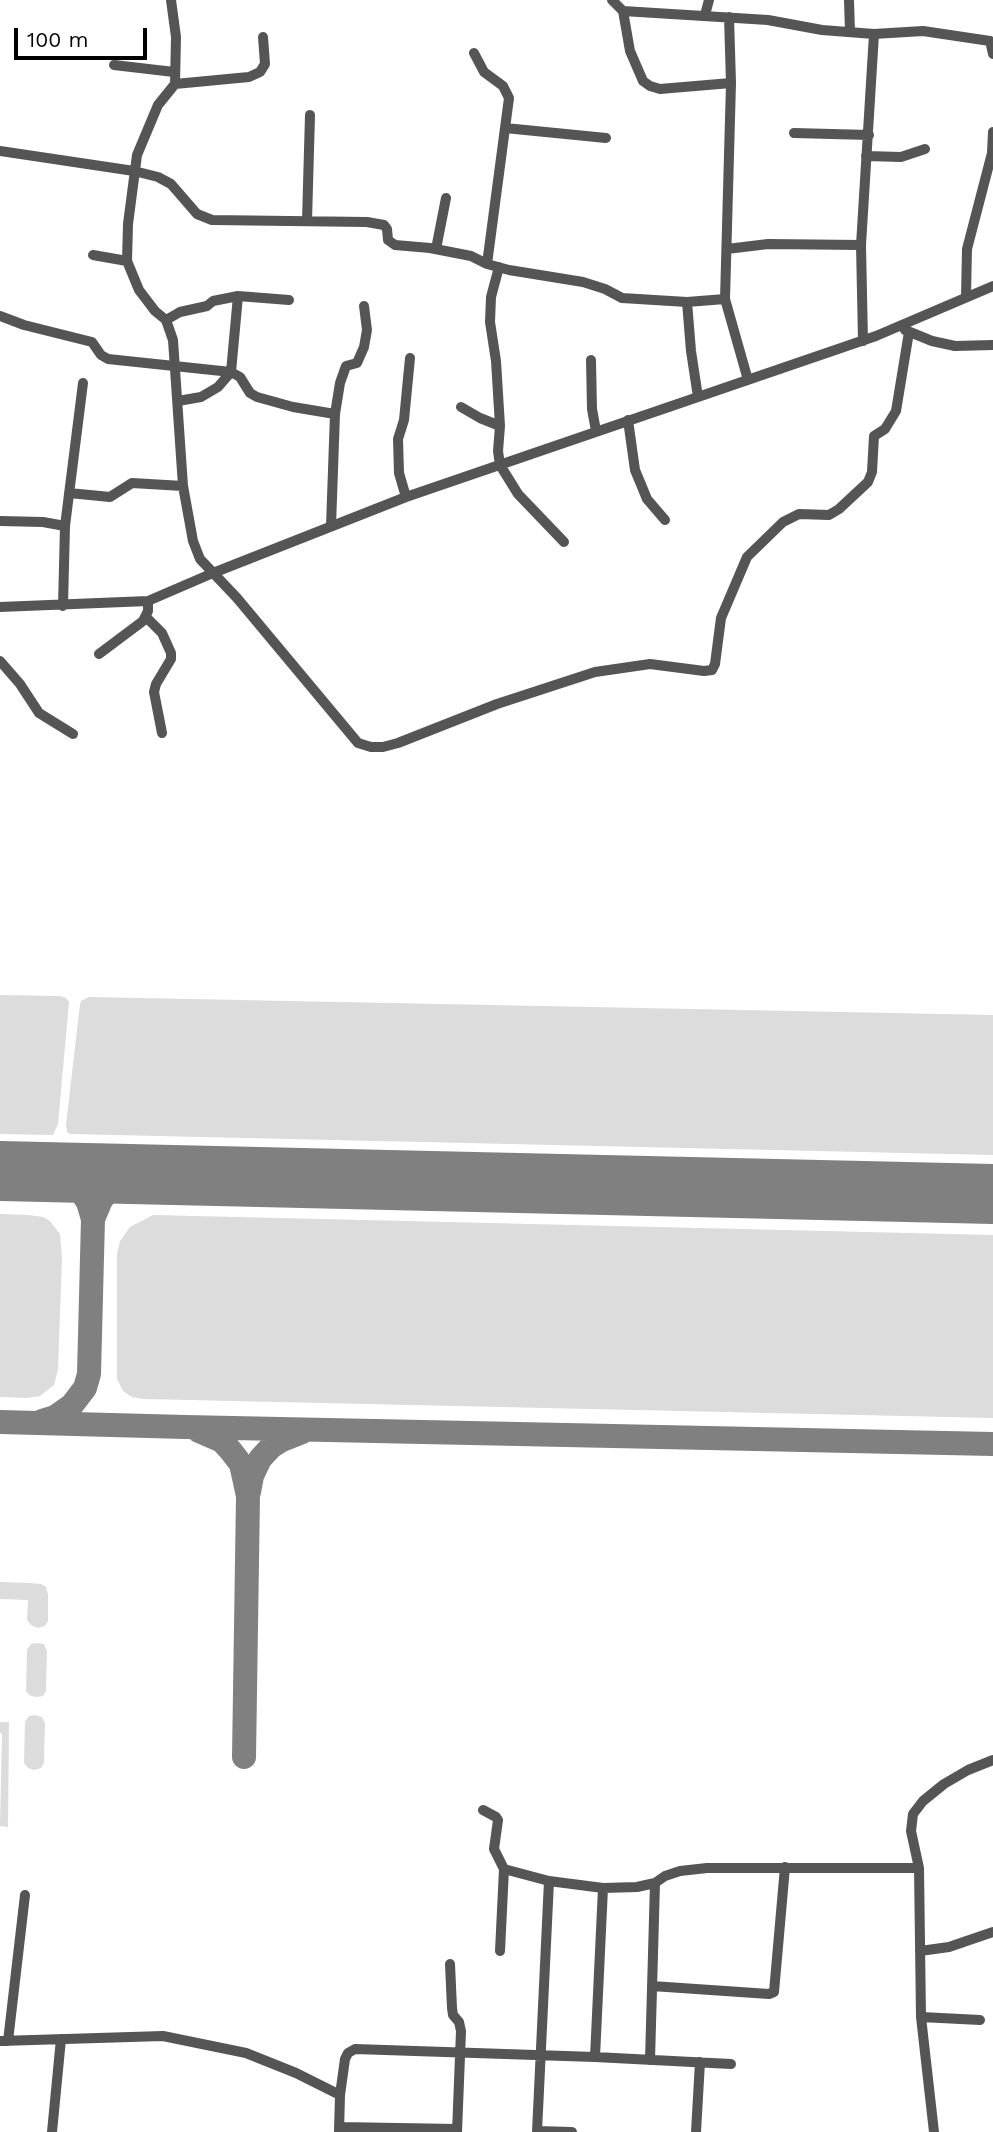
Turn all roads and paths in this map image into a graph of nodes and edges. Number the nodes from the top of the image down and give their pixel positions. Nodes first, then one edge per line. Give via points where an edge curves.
1 (171, 0) edge
2 (612, 0) edge
3 (709, 0) edge
4 (849, 0) edge
5 (623, 11) junction
6 (705, 15) junction
7 (729, 17) junction
8 (850, 32) junction
9 (874, 34) junction
10 (263, 37) dead end
11 (992, 41) edge
12 (474, 53) dead end
13 (993, 54) edge
14 (114, 65) dead end
15 (174, 72) junction
16 (731, 83) junction
17 (175, 84) junction
18 (310, 115) dead end
19 (505, 128) junction
20 (993, 132) edge
21 (794, 133) dead end
22 (869, 135) junction
23 (606, 138) dead end
24 (925, 149) dead end
25 (0, 151) edge
26 (866, 156) junction
27 (134, 171) junction
28 (989, 176) edge
29 (446, 198) dead end
30 (307, 221) junction
31 (861, 244) junction
32 (727, 248) junction
33 (436, 249) junction
34 (93, 255) dead end
35 (127, 261) junction
36 (486, 264) junction
37 (499, 267) junction
38 (993, 286) edge
39 (238, 296) junction
40 (967, 296) junction
41 (725, 299) junction
42 (289, 300) dead end
43 (687, 302) junction
44 (364, 306) dead end
45 (0, 316) edge
46 (166, 320) junction
47 (898, 328) junction
48 (909, 332) junction
49 (863, 341) junction
50 (993, 345) edge
51 (410, 358) dead end
52 (591, 360) dead end
53 (174, 365) junction
54 (231, 372) junction
55 (748, 380) junction
56 (83, 383) dead end
57 (698, 397) junction
58 (178, 401) junction
59 (461, 407) dead end
60 (335, 414) junction
61 (628, 420) junction
62 (500, 426) junction
63 (596, 431) junction
64 (500, 465) junction
65 (183, 486) junction
66 (69, 493) junction
67 (406, 496) junction
68 (665, 520) dead end
69 (0, 521) edge
70 (65, 526) junction
71 (331, 526) junction
72 (564, 542) dead end
73 (213, 573) junction
74 (148, 601) junction
75 (64, 606) junction
76 (0, 607) edge
77 (146, 617) junction
78 (99, 654) dead end
79 (0, 661) edge
80 (162, 733) dead end
81 (73, 734) dead end
82 (993, 1760) edge
83 (483, 1810) dead end
84 (785, 1867) junction
85 (919, 1868) junction
86 (504, 1869) junction
87 (549, 1881) junction
88 (655, 1882) junction
89 (603, 1888) junction
90 (25, 1895) dead end
91 (993, 1932) edge
92 (500, 1951) dead end
93 (920, 1951) junction
94 (450, 1964) dead end
95 (652, 1986) junction
96 (921, 2017) junction
97 (980, 2020) dead end
98 (61, 2039) junction
99 (4, 2041) edge
100 (460, 2052) junction
101 (540, 2056) junction
102 (595, 2057) junction
103 (650, 2060) junction
104 (700, 2062) junction
105 (731, 2064) dead end
106 (340, 2095) junction
107 (339, 2129) edge
108 (416, 2130) edge
109 (457, 2130) edge
110 (537, 2131) edge
111 (52, 2132) edge
112 (572, 2132) edge
113 (696, 2132) edge
114 (934, 2132) edge

1 - 15 street
2 - 5 street
3 - 6 street
4 - 8 street
5 - 6 street
5 - 16 street via 630,51 643,81 650,86
6 - 7 street
7 - 8 street
7 - 16 street
8 - 9 street
9 - 11 street via 923,31
9 - 22 street
10 - 17 street via 265,64 260,72
11 - 13 street
12 - 19 street via 484,72 503,86 509,98
14 - 15 street
15 - 17 street
16 - 32 street
17 - 27 street via 158,106
18 - 30 street
19 - 23 street
19 - 36 street
20 - 28 street
21 - 22 street
22 - 26 street
24 - 26 street via 901,157
25 - 27 street
26 - 31 street
27 - 30 street via 171,184 197,214 212,220
27 - 35 street
28 - 40 street via 967,249
29 - 33 street
30 - 33 street via 380,224 392,244
31 - 32 street
31 - 49 street
32 - 41 street
33 - 36 street
34 - 35 street
35 - 46 street via 139,290
36 - 37 street
37 - 43 street via 583,282 622,298
37 - 62 street via 489,322
38 - 40 street
39 - 42 street
39 - 46 street
39 - 54 street
40 - 47 street
41 - 43 street
41 - 55 street
43 - 57 street
44 - 60 street via 364,347 357,363 346,366
45 - 53 street via 92,342 108,359
46 - 53 street
47 - 48 street
47 - 49 street
48 - 50 street via 955,346
48 - 73 street via 896,411 885,429 874,436 867,482 829,515 799,514 783,522 747,557 722,618 712,670 650,664 595,672 398,743 371,747 358,743
49 - 55 street
51 - 67 street via 398,439 399,473
52 - 63 street
53 - 54 street
53 - 58 street
54 - 58 street via 201,397
54 - 60 street via 257,397
55 - 57 street
56 - 66 street
57 - 61 street
58 - 65 street
59 - 62 street
60 - 71 street
61 - 63 street
61 - 68 street via 639,482
62 - 64 street
63 - 64 street
64 - 67 street
64 - 72 street via 518,494
65 - 66 street via 132,483 110,497
65 - 73 street via 193,541 200,559
66 - 70 street
67 - 71 street
69 - 70 street
70 - 75 street
71 - 73 street
73 - 74 street
74 - 75 street
74 - 77 street
75 - 76 street
77 - 78 street
77 - 80 street via 162,633 171,653 155,692
79 - 81 street via 39,713
82 - 85 street via 944,1784 913,1814 911,1831
83 - 86 street via 498,1820 495,1849
84 - 85 street
84 - 88 street via 694,1869
84 - 95 street via 774,1992
85 - 93 street
86 - 87 street
86 - 92 street
87 - 89 street
87 - 101 street
88 - 89 street
88 - 95 street
89 - 102 street
90 - 99 street
91 - 93 street
93 - 96 street
94 - 100 street
95 - 103 street
96 - 97 street
96 - 114 street
98 - 99 street
98 - 106 street via 163,2036 246,2053
98 - 111 street
100 - 101 street
100 - 106 street via 355,2049 345,2059
100 - 109 street
101 - 102 street
101 - 110 street
102 - 103 street
103 - 104 street
104 - 105 street
104 - 113 street
106 - 107 street
107 - 108 street
108 - 109 street
110 - 112 street

